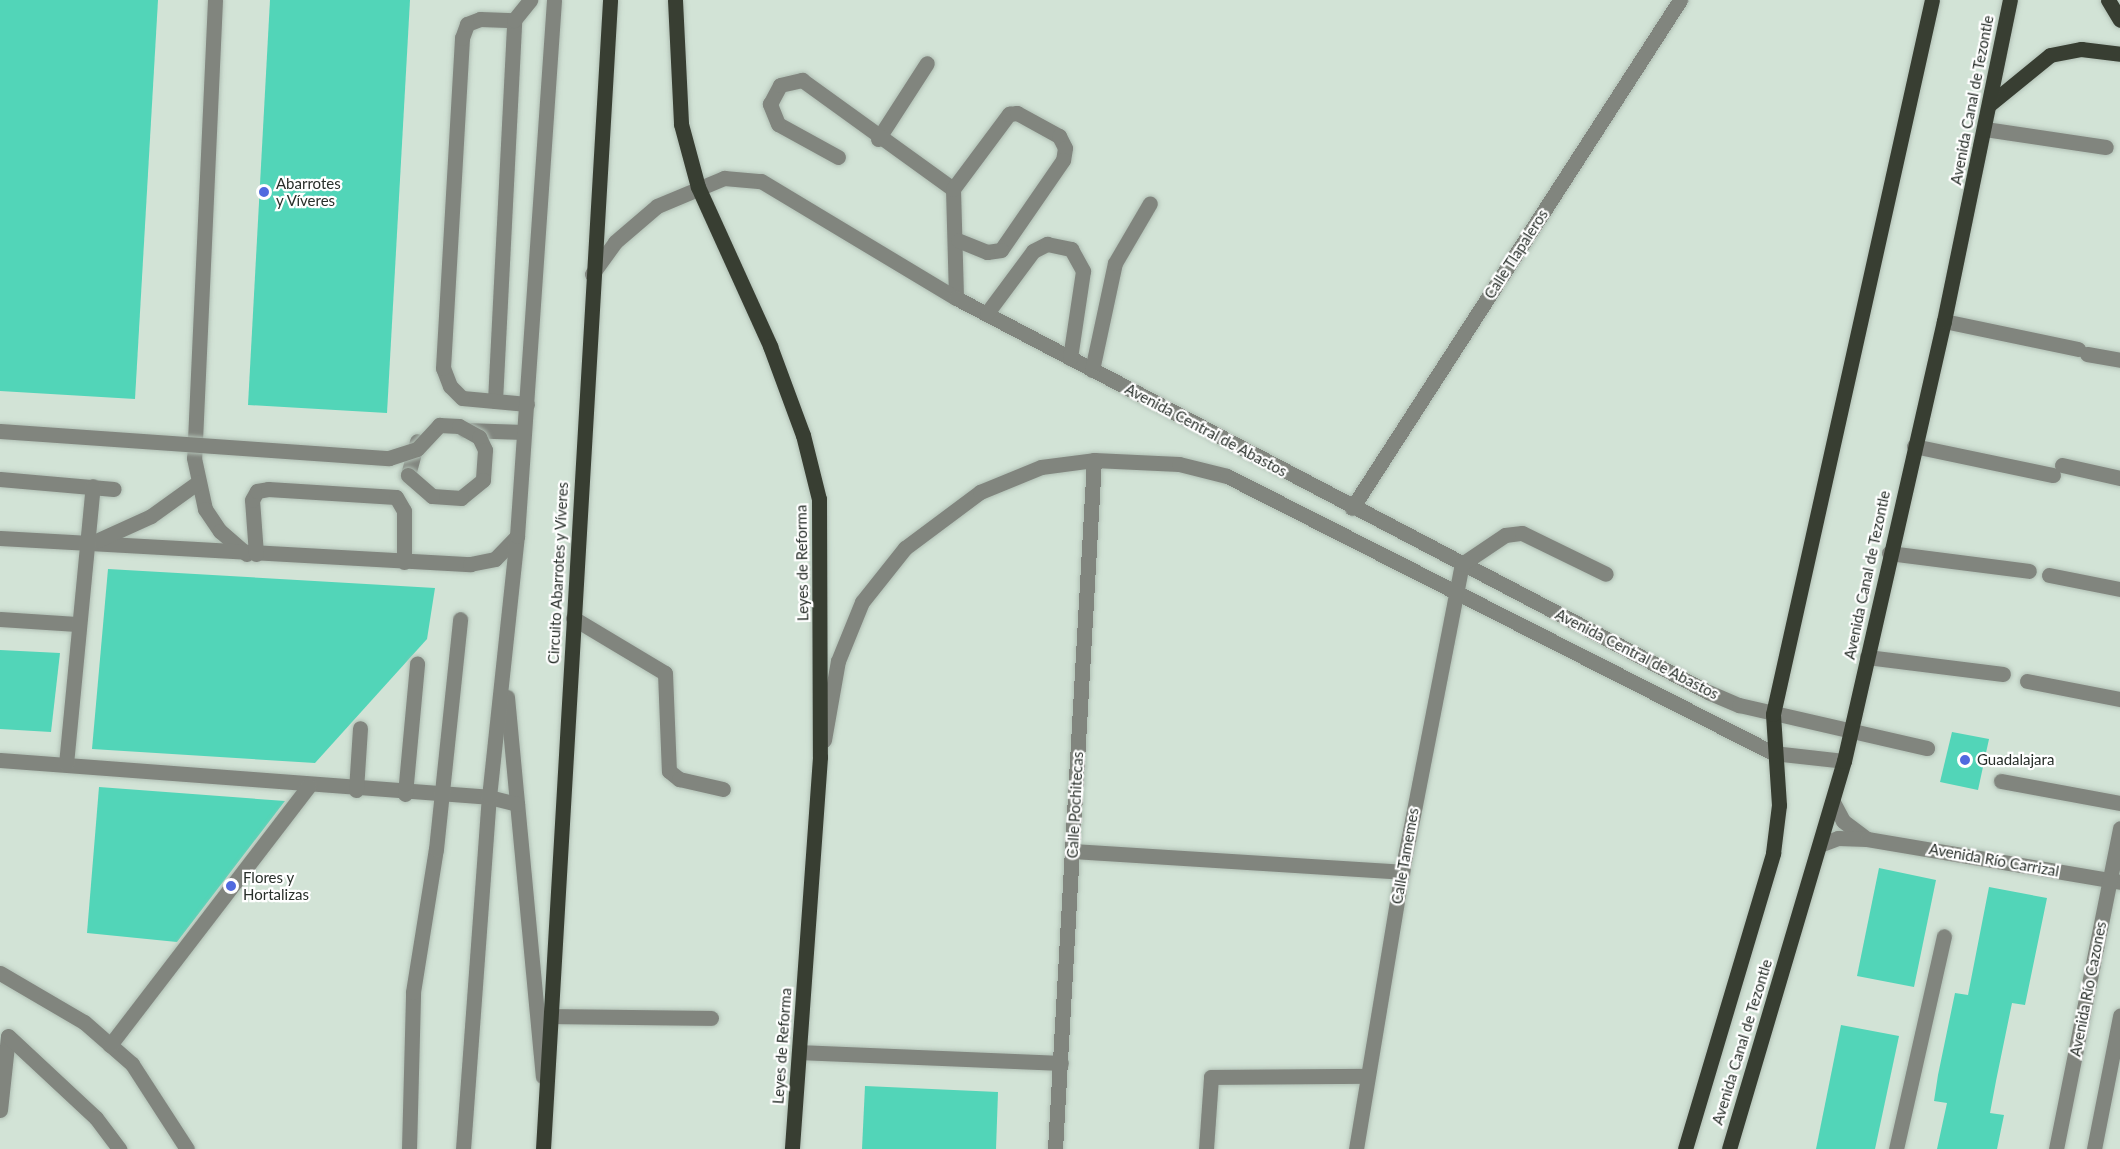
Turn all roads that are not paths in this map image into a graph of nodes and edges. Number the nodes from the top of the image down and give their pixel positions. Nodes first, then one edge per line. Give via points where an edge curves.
1 (215, 0) edge
2 (530, 0) edge
3 (554, 0) edge
4 (610, 0) edge
5 (675, 0) edge
6 (1680, 0) edge
7 (2010, 0) edge
8 (2108, 0) edge
9 (1931, 1) edge
10 (514, 20) junction
11 (2120, 20) edge
12 (2120, 54) edge
13 (927, 63) dead end
14 (1990, 104) junction
15 (1985, 129) junction
16 (878, 139) junction
17 (2106, 147) dead end
18 (838, 158) dead end
19 (698, 187) junction
20 (953, 189) junction
21 (1150, 203) dead end
22 (958, 240) junction
23 (592, 274) junction
24 (956, 298) junction
25 (987, 314) junction
26 (1944, 321) junction
27 (1070, 358) junction
28 (2120, 360) edge
29 (1092, 370) junction
30 (495, 401) junction
31 (527, 404) junction
32 (0, 431) edge
33 (524, 432) junction
34 (1914, 446) junction
35 (1094, 460) junction
36 (0, 478) edge
37 (2120, 478) edge
38 (197, 483) junction
39 (93, 486) junction
40 (114, 489) dead end
41 (1352, 508) junction
42 (517, 536) junction
43 (0, 538) edge
44 (88, 544) junction
45 (1889, 553) junction
46 (251, 554) junction
47 (404, 562) junction
48 (1462, 564) junction
49 (2029, 571) dead end
50 (1606, 574) dead end
51 (2049, 575) dead end
52 (2120, 589) edge
53 (1454, 591) junction
54 (573, 618) junction
55 (0, 619) edge
56 (460, 619) dead end
57 (77, 624) junction
58 (1867, 657) junction
59 (417, 664) dead end
60 (504, 667) junction
61 (2003, 674) dead end
62 (2027, 681) dead end
63 (2120, 699) edge
64 (1773, 714) junction
65 (360, 728) dead end
66 (1851, 732) junction
67 (1927, 748) dead end
68 (1773, 753) junction
69 (820, 757) junction
70 (0, 760) edge
71 (1844, 761) junction
72 (66, 764) junction
73 (2001, 781) dead end
74 (309, 786) junction
75 (723, 789) dead end
76 (356, 790) junction
77 (405, 794) junction
78 (442, 795) junction
79 (489, 797) junction
80 (1833, 802) junction
81 (2120, 803) edge
82 (517, 804) junction
83 (2120, 828) edge
84 (1867, 839) junction
85 (1821, 844) junction
86 (1072, 851) junction
87 (1402, 872) junction
88 (2115, 881) edge
89 (1944, 936) dead end
90 (0, 973) edge
91 (550, 1016) junction
92 (2120, 1016) edge
93 (711, 1018) dead end
94 (110, 1045) junction
95 (799, 1052) junction
96 (2116, 1053) edge
97 (1061, 1063) junction
98 (1367, 1076) junction
99 (545, 1104) junction
100 (0, 1110) edge
101 (119, 1149) edge
102 (187, 1149) edge
103 (409, 1149) edge
104 (463, 1149) edge
105 (543, 1149) edge
106 (792, 1149) edge
107 (1055, 1149) edge
108 (1206, 1149) edge
109 (1356, 1149) edge
110 (1685, 1149) edge
111 (1729, 1149) edge
112 (1896, 1149) edge
113 (2056, 1149) edge
114 (2094, 1149) edge

1 - 38 street via 194,458
2 - 10 street
3 - 31 street
4 - 23 main road, Circuito Abarrotes y Víveres
5 - 19 main road, Leyes de Reforma via 681,124
6 - 41 street, Calle Tlapaleros
7 - 14 main road, Avenida Canal de Tezontle
8 - 11 main road
9 - 64 main road, Avenida Canal de Tezontle
10 - 30 street
10 - 30 street via 480,19 467,24 462,38 443,368 450,386 462,398
12 - 14 main road via 2081,49 2050,55
13 - 16 street
14 - 15 main road, Avenida Canal de Tezontle
15 - 17 street
15 - 26 main road, Avenida Canal de Tezontle
16 - 18 street via 802,80 793,78 780,85 770,104 778,124
16 - 20 street
19 - 23 street, Avenida Central de Abastos via 634,222
19 - 24 street, Avenida Central de Abastos via 724,178 761,181
19 - 69 main road, Leyes de Reforma via 770,346 803,435 819,499
20 - 22 street
20 - 22 street via 1009,114 1017,113 1059,136 1065,148 1063,160 1002,250 987,252
21 - 29 street via 1115,263
22 - 24 street
23 - 54 main road, Circuito Abarrotes y Víveres
24 - 25 street, Avenida Central de Abastos
25 - 27 street, Avenida Central de Abastos
25 - 27 street via 1033,251 1047,244 1071,249 1083,271
26 - 28 street
26 - 34 main road, Avenida Canal de Tezontle
27 - 29 street, Avenida Central de Abastos
29 - 41 street, Avenida Central de Abastos
30 - 31 street
31 - 33 street
32 - 33 street, bridge via 389,458 417,449 439,425 459,426 479,437 485,450 483,480 461,498 432,496 408,475 416,442 426,433
33 - 42 street
34 - 37 street
34 - 45 main road, Avenida Canal de Tezontle
35 - 53 street, Avenida Central de Abastos via 1179,464 1227,476
35 - 69 street, Avenida Central de Abastos via 1041,467 980,492 905,548 858,612 838,661
35 - 86 street, Calle Pochitecas
36 - 39 street
38 - 44 street via 141,521
38 - 46 street via 215,523
39 - 40 street
39 - 44 street
41 - 48 street, Avenida Central de Abastos
42 - 47 street via 495,559 470,564
42 - 60 street
43 - 44 street
44 - 46 street
44 - 57 street
45 - 49 street
45 - 58 main road, Avenida Canal de Tezontle
46 - 47 street
46 - 47 street via 252,500 257,491 268,489 396,497 404,511
48 - 50 street via 1505,535 1522,533
48 - 53 street, Calle Tamemes
48 - 64 street, Avenida Central de Abastos via 1708,692
51 - 52 street
53 - 68 street, Avenida Central de Abastos
53 - 87 street, Calle Tamemes
54 - 75 street via 665,673 669,771 679,779
54 - 91 main road, Circuito Abarrotes y Víveres
55 - 57 street
56 - 78 street
57 - 72 street
58 - 61 street
58 - 66 main road, Avenida Canal de Tezontle
59 - 77 street
60 - 79 street
60 - 82 street
62 - 63 street
64 - 66 street, Avenida Central de Abastos
64 - 68 main road, Avenida Canal de Tezontle
65 - 76 street
66 - 67 street, Avenida Central de Abastos
66 - 71 main road, Avenida Canal de Tezontle
68 - 71 street, Avenida Central de Abastos
68 - 110 main road, Avenida Canal de Tezontle via 1779,805 1773,853
69 - 95 main road, Leyes de Reforma
70 - 72 street
71 - 80 main road, Avenida Canal de Tezontle
72 - 74 street
73 - 81 street
74 - 76 street
74 - 94 street
76 - 77 street
77 - 78 street
78 - 79 street
78 - 103 street via 413,992
79 - 82 street
79 - 104 street
80 - 84 street, Avenida Río Carrizal via 1843,821
80 - 85 main road, Avenida Canal de Tezontle
82 - 99 street
83 - 88 street, Avenida Río Cazones
84 - 85 street, Avenida Río Carrizal via 1838,838
84 - 88 street, Avenida Río Carrizal
85 - 111 main road, Avenida Canal de Tezontle
86 - 87 street
86 - 97 street, Calle Pochitecas
87 - 98 street, Calle Tamemes
88 - 113 street, Avenida Río Cazones
89 - 112 street
90 - 94 street via 84,1023
91 - 93 street
91 - 99 main road, Circuito Abarrotes y Víveres
92 - 96 street
94 - 102 street via 132,1064
95 - 97 street
95 - 106 main road, Leyes de Reforma
96 - 114 street
97 - 107 street, Calle Pochitecas
98 - 108 street via 1211,1077
98 - 109 street, Calle Tamemes
99 - 105 main road, Circuito Abarrotes y Víveres
100 - 101 street via 8,1036 96,1118

